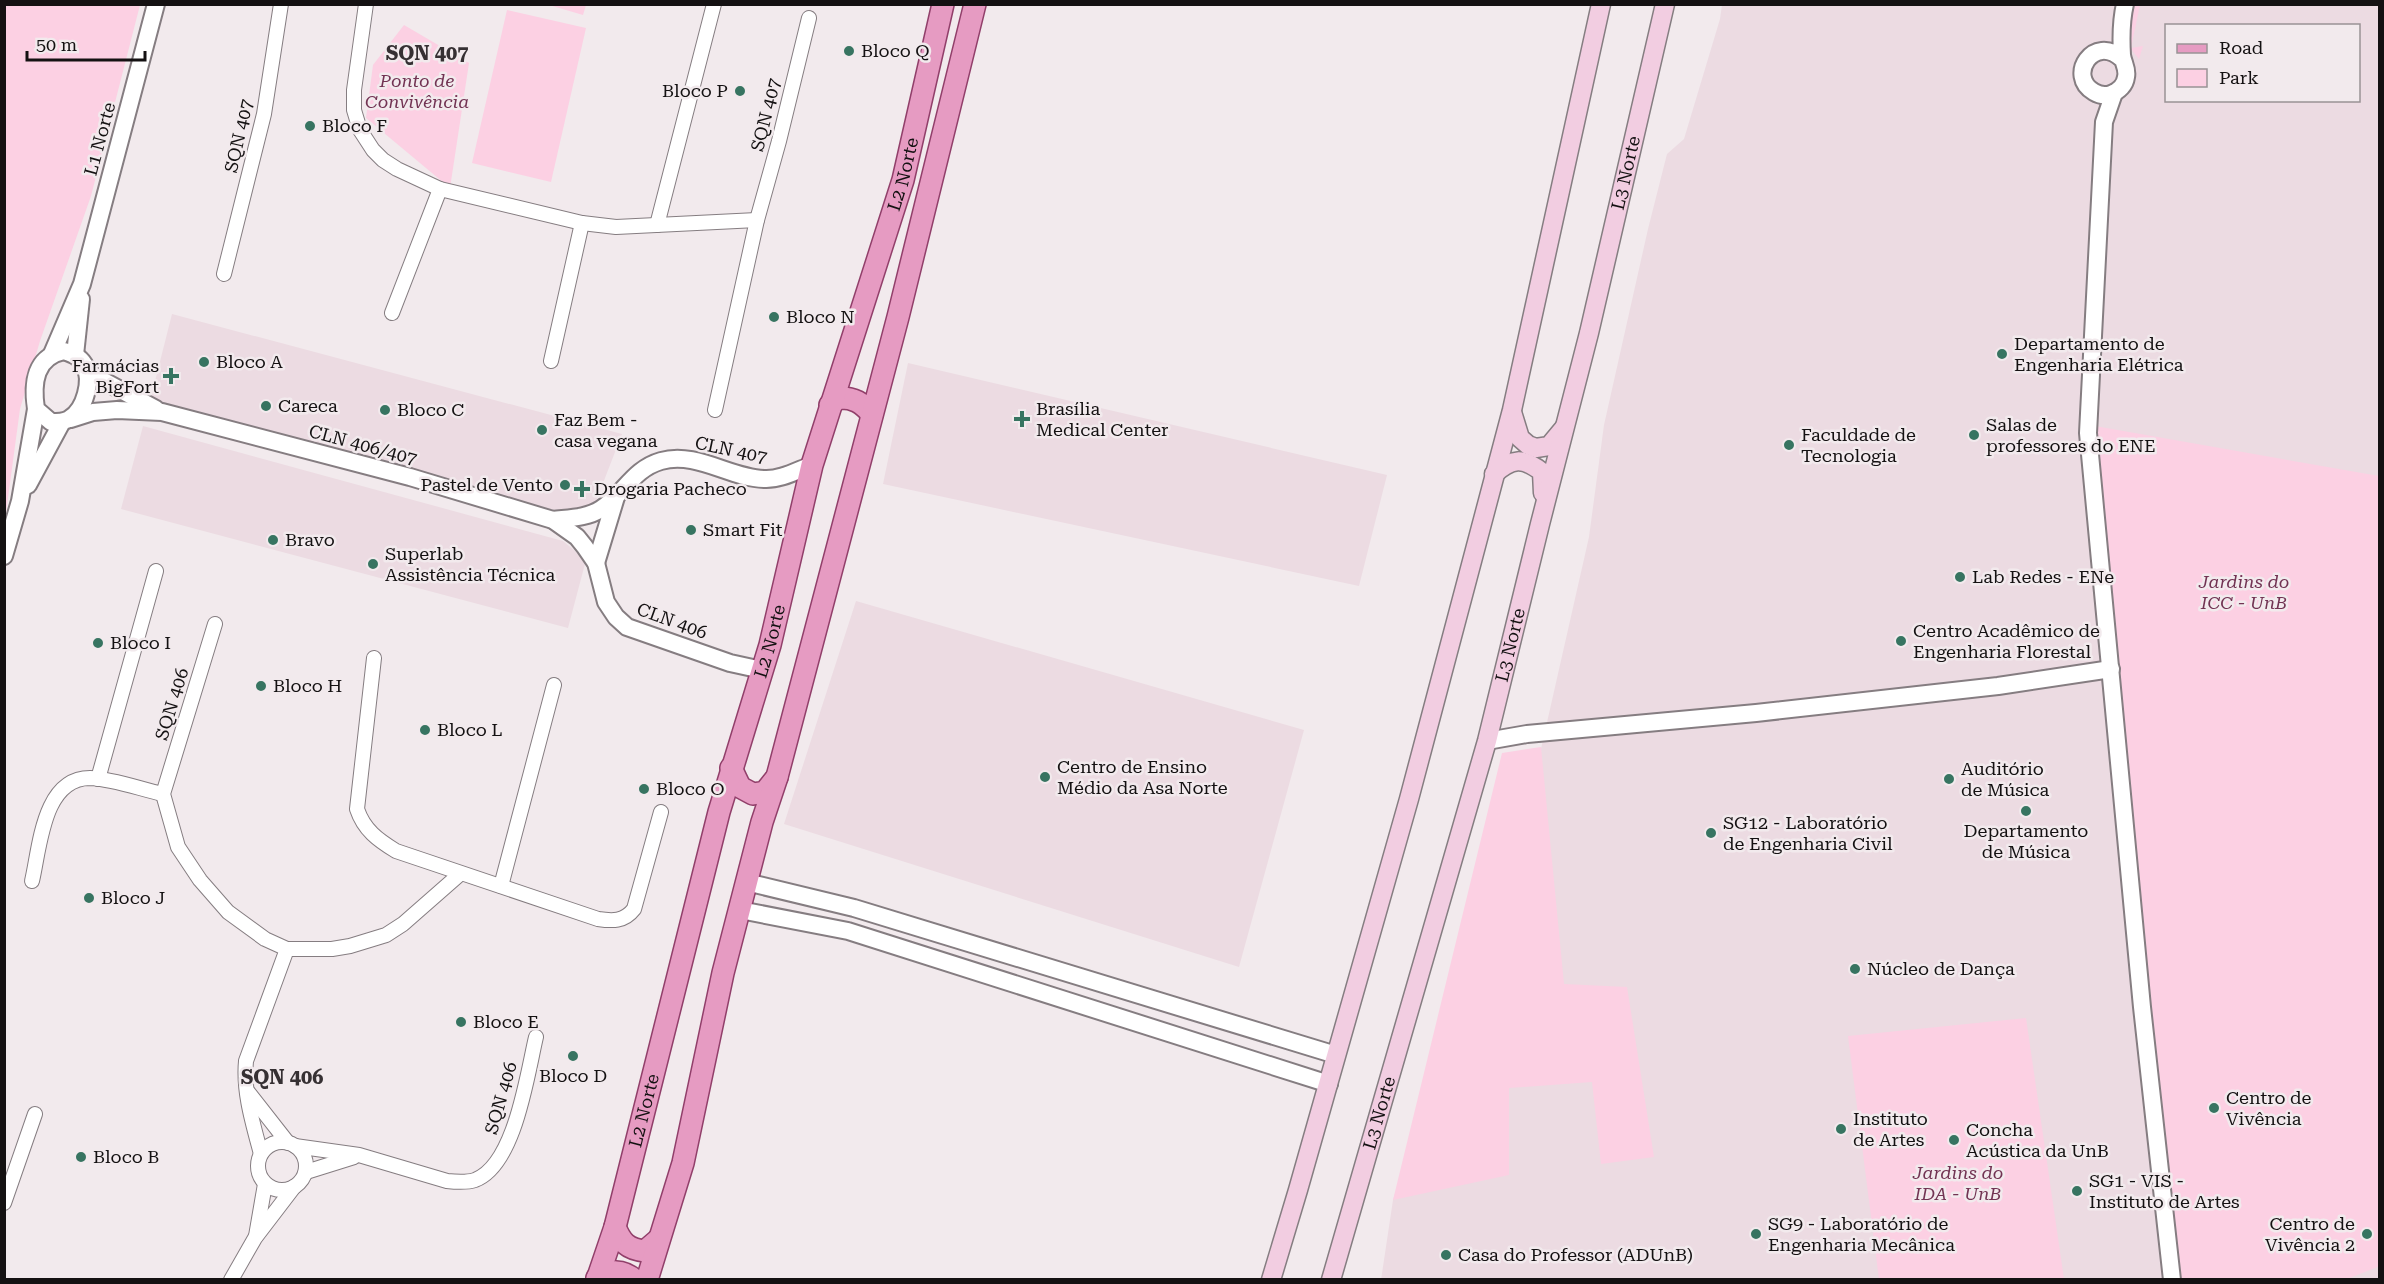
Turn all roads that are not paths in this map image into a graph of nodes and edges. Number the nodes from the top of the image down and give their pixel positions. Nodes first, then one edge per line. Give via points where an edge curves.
1 (156, 4) edge
2 (281, 4) edge
3 (366, 4) edge
4 (714, 4) edge
5 (943, 4) edge
6 (975, 4) edge
7 (1601, 4) edge
8 (1665, 4) edge
9 (2123, 13) edge
10 (808, 18) dead end
11 (2104, 50) junction
12 (2122, 59) junction
13 (2091, 90) junction
14 (2114, 93) junction
15 (2104, 122) junction
16 (440, 189) junction
17 (757, 220) junction
18 (582, 224) junction
19 (657, 225) junction
20 (224, 274) dead end
21 (82, 284) junction
22 (392, 312) dead end
23 (52, 354) junction
24 (75, 355) junction
25 (551, 361) dead end
26 (87, 372) junction
27 (830, 405) junction
28 (36, 409) junction
29 (715, 410) dead end
30 (1512, 410) junction
31 (162, 412) junction
32 (872, 414) junction
33 (67, 420) junction
34 (1566, 425) junction
35 (812, 465) junction
36 (1494, 474) junction
37 (616, 497) junction
38 (20, 501) junction
39 (553, 520) junction
40 (1539, 525) junction
41 (4, 556) edge
42 (596, 563) junction
43 (156, 570) dead end
44 (215, 624) dead end
45 (374, 658) dead end
46 (762, 669) junction
47 (2111, 669) junction
48 (554, 685) dead end
49 (1487, 741) junction
50 (731, 768) junction
51 (777, 777) junction
52 (98, 779) junction
53 (163, 794) junction
54 (661, 812) dead end
55 (460, 874) junction
56 (32, 881) dead end
57 (746, 882) junction
58 (501, 886) junction
59 (740, 910) junction
60 (287, 949) junction
61 (536, 1037) dead end
62 (1336, 1055) junction
63 (1329, 1084) junction
64 (246, 1091) junction
65 (35, 1114) dead end
66 (292, 1144) junction
67 (261, 1154) junction
68 (359, 1155) junction
69 (306, 1172) junction
70 (265, 1184) junction
71 (294, 1187) junction
72 (4, 1203) edge
73 (615, 1227) junction
74 (255, 1238) junction
75 (659, 1239) junction
76 (597, 1279) edge
77 (231, 1280) edge
78 (635, 1280) edge
79 (647, 1280) edge
80 (1271, 1280) edge
81 (1331, 1280) edge
82 (2172, 1280) edge

1 - 21 street, L1 Norte
2 - 20 street, SQN 407 via 264,114
3 - 16 street via 354,90 360,130 383,160
4 - 19 street
5 - 27 main road, L2 Norte via 903,180
6 - 32 main road, L2 Norte
7 - 30 main road
8 - 34 main road, L3 Norte
9 - 11 street
9 - 12 street
10 - 17 street, SQN 407
11 - 12 street
11 - 13 street via 2091,55 2083,67 2083,80
12 - 14 street via 2126,77
13 - 14 street via 2103,95
13 - 15 street
14 - 15 street
15 - 47 street via 2088,433
16 - 18 street
16 - 22 street
17 - 19 street
17 - 29 street, SQN 407
18 - 19 street
18 - 25 street
21 - 23 street, L1 Norte
21 - 24 street, L1 Norte
23 - 24 street via 64,351
23 - 28 street via 36,377
24 - 26 street
26 - 31 street, CLN 406/407
26 - 33 street via 87,392 81,407
27 - 32 main road via 838,398 853,399
27 - 35 main road, L2 Norte
28 - 33 street via 51,422
28 - 38 street
30 - 34 main road via 1518,435 1536,448 1549,446
30 - 36 main road
31 - 33 street, CLN 406/407 via 93,412
31 - 39 street, CLN 406/407 via 410,477
32 - 51 main road, L2 Norte
33 - 38 street
34 - 40 main road, L3 Norte
35 - 37 street, CLN 407 via 779,478 762,479 689,460 663,460 643,468
35 - 46 main road, L2 Norte
36 - 40 main road via 1515,461 1526,462 1542,472
36 - 62 main road via 1448,657
37 - 39 street, CLN 407 via 583,517
37 - 42 street
38 - 41 street
39 - 42 street, CLN 406 via 577,537
40 - 49 main road, L3 Norte
42 - 46 street, CLN 406 via 606,602 627,627 730,663
43 - 52 street
44 - 53 street, SQN 406
45 - 55 street via 357,809 361,820 379,840 396,851
46 - 50 main road, L2 Norte
47 - 49 street via 1963,690
47 - 82 street
48 - 58 street
49 - 81 main road, L3 Norte
50 - 51 main road via 740,787 753,794 765,792
50 - 73 main road, L2 Norte
51 - 57 main road, L2 Norte
52 - 53 street
52 - 56 street via 70,782 55,797
53 - 60 street via 178,847 200,880 237,919
54 - 58 street via 637,899 625,918 598,919
55 - 58 street
55 - 60 street via 386,935 332,949
57 - 59 main road, L2 Norte
57 - 62 street via 854,908
59 - 63 street via 848,931
59 - 75 main road, L2 Norte via 683,1162
60 - 64 street via 246,1061
61 - 68 street, SQN 406 via 513,1134 505,1150 482,1176 467,1182 447,1181
62 - 63 main road
63 - 80 main road
64 - 66 street
64 - 67 street
65 - 72 street
66 - 67 street via 278,1142
66 - 68 street, SQN 406
66 - 69 street via 302,1153
67 - 70 street via 259,1175
68 - 69 street
69 - 71 street
70 - 71 street via 274,1189
70 - 74 street
71 - 74 street
73 - 75 main road via 620,1240 638,1250 645,1251
73 - 76 main road, L2 Norte
74 - 77 street
75 - 79 main road, L2 Norte
76 - 78 main road via 619,1271

